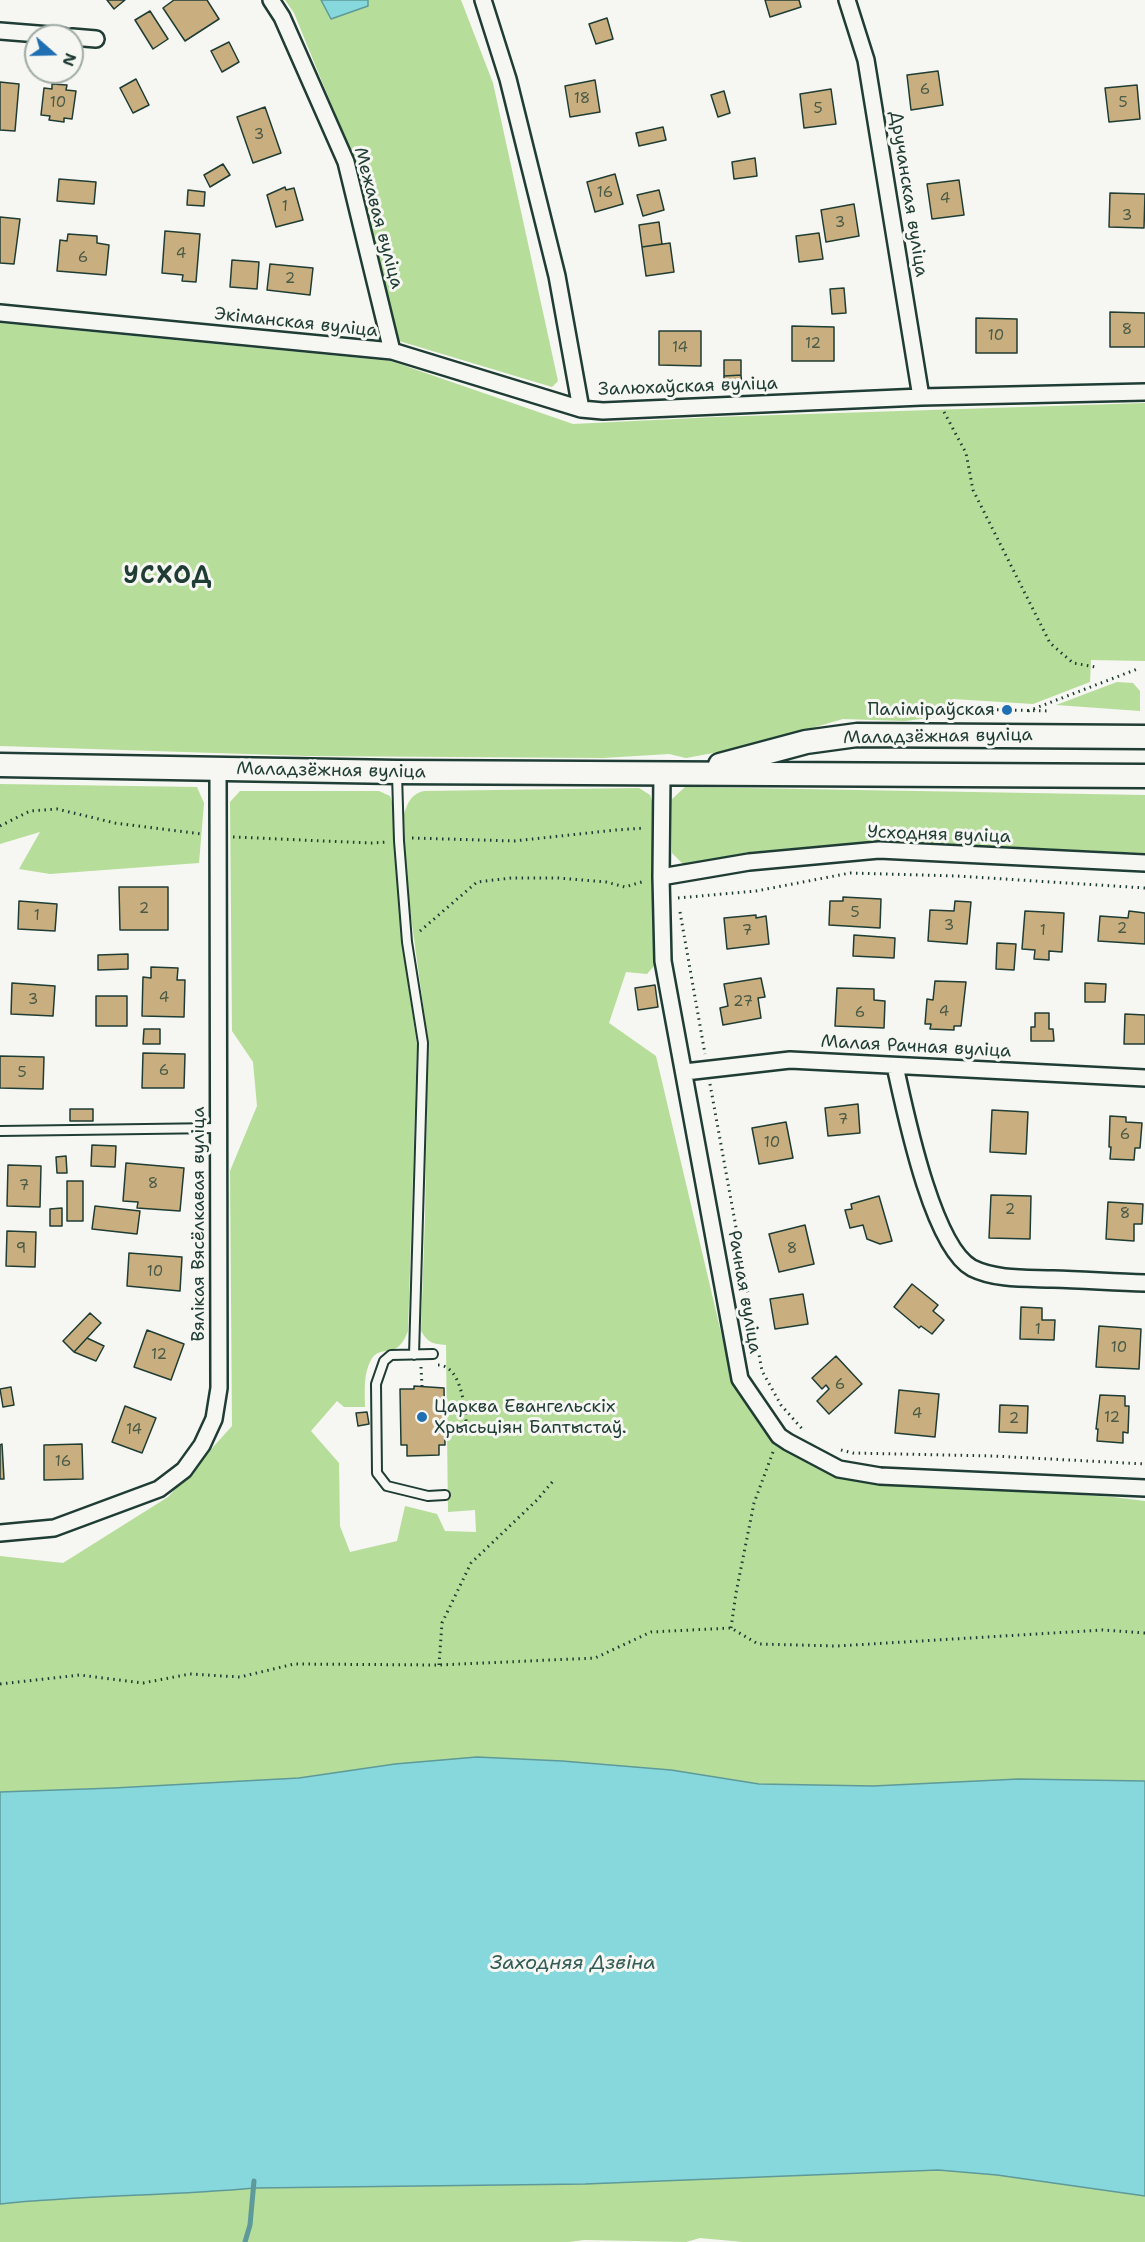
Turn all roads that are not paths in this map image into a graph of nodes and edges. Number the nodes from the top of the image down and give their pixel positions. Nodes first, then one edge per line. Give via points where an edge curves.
1 (271, 0) edge
2 (483, 0) edge
3 (847, 0) edge
4 (0, 31) edge
5 (24, 33) edge
6 (84, 38) edge
7 (96, 39) dead end
8 (0, 313) edge
9 (392, 351) junction
10 (1145, 392) edge
11 (929, 397) junction
12 (581, 409) junction
13 (1145, 737) edge
14 (0, 765) edge
15 (218, 770) junction
16 (397, 772) junction
17 (662, 773) junction
18 (1145, 776) edge
19 (1145, 863) edge
20 (661, 877) junction
21 (895, 1066) junction
22 (685, 1072) junction
23 (1145, 1078) edge
24 (218, 1128) junction
25 (0, 1131) edge
26 (1145, 1283) edge
27 (433, 1354) dead end
28 (414, 1355) junction
29 (1145, 1488) edge
30 (445, 1495) dead end
31 (0, 1533) edge

1 - 9 street, Межавая вуліца via 346,162
2 - 12 street, Залюхаўская вуліца via 508,80 557,276
3 - 11 street, Дручанская вуліца via 866,60
4 - 5 street
6 - 7 street
8 - 9 street, Экіманская вуліца
9 - 12 street, Экіманская вуліца
10 - 11 street, Залюхаўская вуліца
11 - 12 street, Залюхаўская вуліца
13 - 17 main road, Маладзёжная вуліца via 857,735 806,742 702,770
14 - 15 main road, Маладзёжная вуліца
15 - 16 main road, Маладзёжная вуліца
15 - 24 street, Вялікая Вясёлкавая вуліца
16 - 17 main road, Маладзёжная вуліца
16 - 28 lane via 407,942 423,1044
17 - 18 main road, Маладзёжная вуліца
17 - 20 street, Рачная вуліца
19 - 20 street, Усходняя вуліца via 879,850 749,862
20 - 22 street, Рачная вуліца via 663,961
21 - 22 street, Малая Рачная вуліца via 790,1060
21 - 23 street, Малая Рачная вуліца
21 - 26 street via 930,1201 958,1257 972,1268 990,1274
22 - 29 street, Рачная вуліца via 740,1379 780,1436 839,1469 880,1476
24 - 25 lane
24 - 31 street, Вялікая Вясёлкавая вуліца via 219,1388 214,1419 202,1445 184,1470 159,1489 54,1528
27 - 28 lane
28 - 30 lane via 391,1355 384,1361 376,1384 376,1473 387,1486 428,1497

